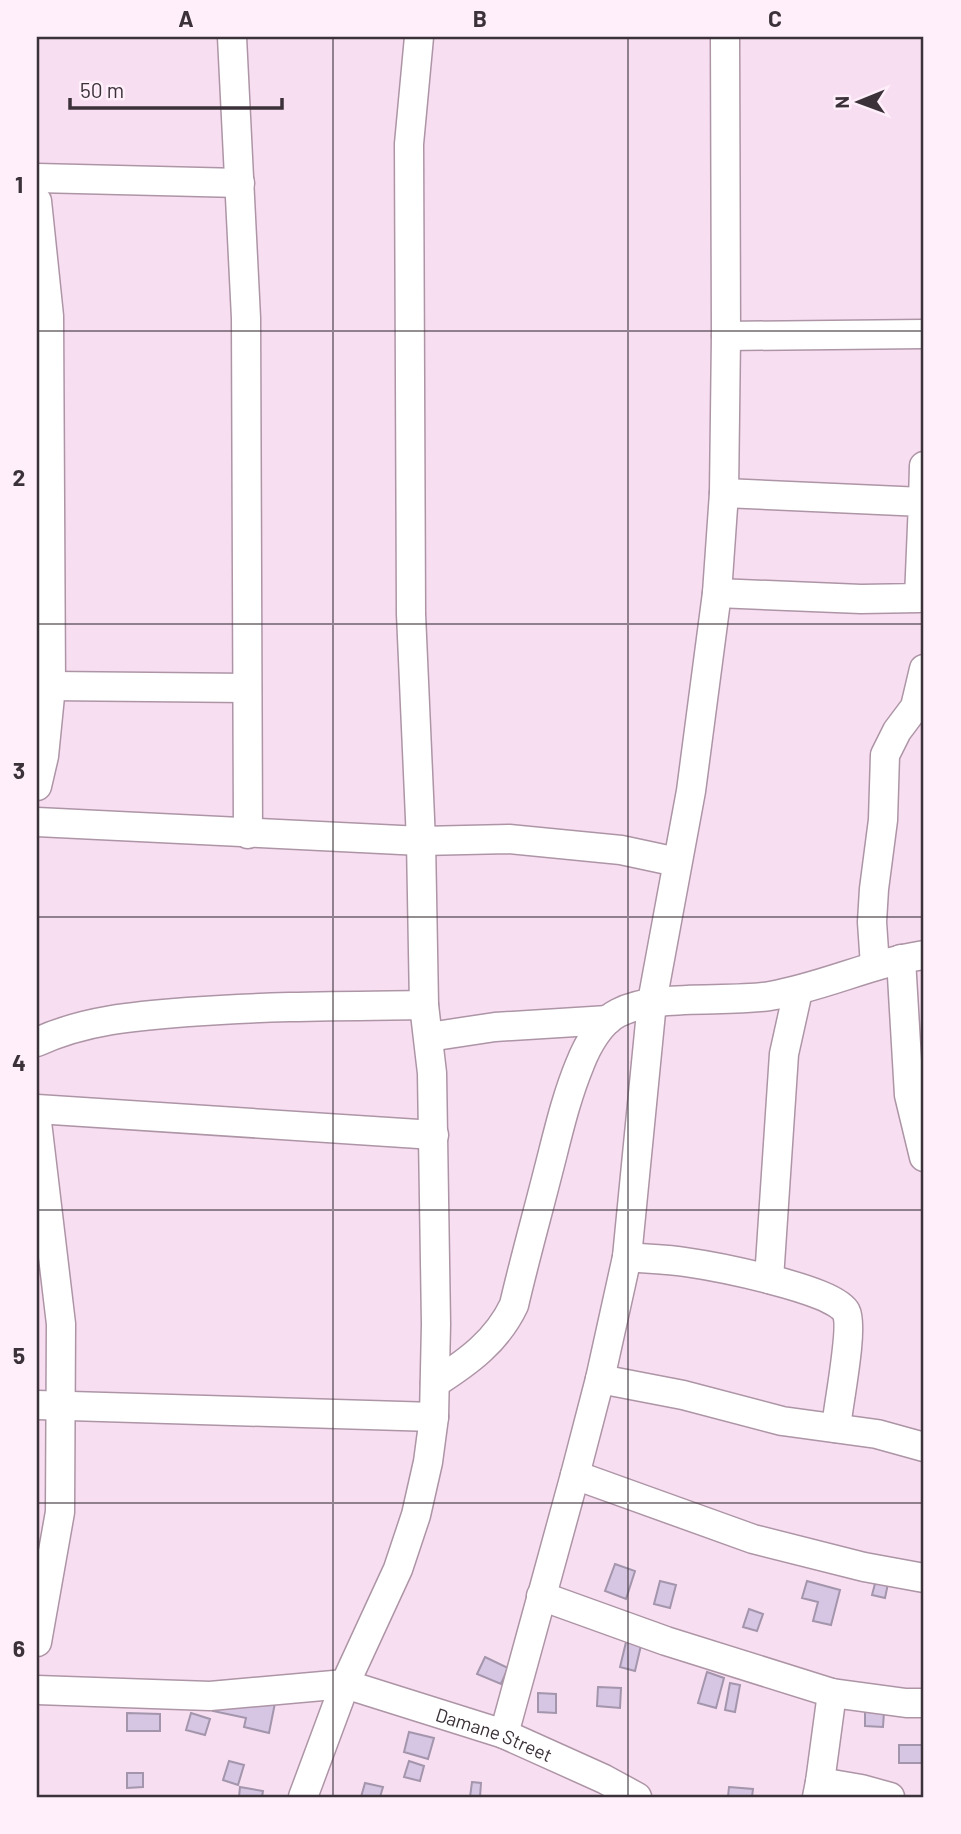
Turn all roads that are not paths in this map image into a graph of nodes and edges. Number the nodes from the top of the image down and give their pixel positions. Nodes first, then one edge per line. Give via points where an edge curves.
1 (232, 37) edge
2 (419, 37) edge
3 (725, 37) edge
4 (37, 178) edge
5 (240, 183) junction
6 (37, 201) edge
7 (924, 334) edge
8 (726, 336) junction
9 (924, 466) edge
10 (724, 493) junction
11 (923, 502) edge
12 (717, 593) junction
13 (922, 605) edge
14 (924, 669) edge
15 (51, 686) junction
16 (247, 688) junction
17 (37, 786) edge
18 (37, 822) edge
19 (248, 834) junction
20 (421, 841) junction
21 (677, 862) junction
22 (900, 960) edge
23 (798, 991) junction
24 (652, 1002) junction
25 (424, 1005) junction
26 (608, 1020) junction
27 (429, 1037) junction
28 (37, 1042) edge
29 (37, 1110) edge
30 (37, 1122) edge
31 (433, 1135) junction
32 (924, 1157) edge
33 (45, 1256) edge
34 (627, 1257) junction
35 (769, 1279) junction
36 (600, 1379) junction
37 (435, 1383) junction
38 (49, 1406) edge
39 (434, 1417) junction
40 (836, 1428) junction
41 (924, 1447) edge
42 (575, 1475) junction
43 (924, 1578) edge
44 (541, 1596) junction
45 (38, 1623) edge
46 (345, 1684) junction
47 (37, 1690) edge
48 (832, 1693) junction
49 (924, 1703) edge
50 (504, 1734) junction
51 (819, 1790) edge
52 (303, 1797) edge
53 (637, 1797) edge
54 (890, 1797) edge

1 - 5 street
2 - 20 street via 409,167 411,614
3 - 8 street
4 - 5 street
5 - 16 street via 247,318
6 - 15 street via 49,316
7 - 8 street
8 - 10 street
9 - 11 street
10 - 11 street
10 - 12 street
11 - 13 street
12 - 13 street
12 - 21 street
14 - 22 street via 915,707 885,755 872,922
15 - 16 street
15 - 17 street
16 - 19 street
18 - 19 street
19 - 20 street
20 - 21 street via 509,839 621,850
20 - 25 street
21 - 24 street
22 - 23 street
22 - 32 street via 909,1095
23 - 24 street via 717,1001
23 - 35 street via 784,1054
24 - 26 street
24 - 34 street
25 - 27 street
25 - 28 street via 250,1007 136,1016 86,1024
26 - 27 street via 495,1027
26 - 37 street via 588,1046 568,1100 514,1305 491,1341
27 - 31 street
29 - 31 street
30 - 33 street
31 - 37 street
33 - 38 street via 61,1324
34 - 35 street via 684,1262
34 - 36 street
35 - 40 street via 831,1298 846,1311 849,1335
36 - 40 street via 782,1421
36 - 42 street
37 - 39 street
38 - 39 street
38 - 45 street via 60,1512
39 - 46 street via 416,1515 398,1569
40 - 41 street
42 - 43 street via 753,1539
42 - 44 street
44 - 48 street
44 - 50 street
46 - 47 street via 210,1696
46 - 50 street, Damane Street
46 - 52 street
48 - 49 street
48 - 51 street
50 - 53 street, Damane Street
51 - 54 street via 861,1789

